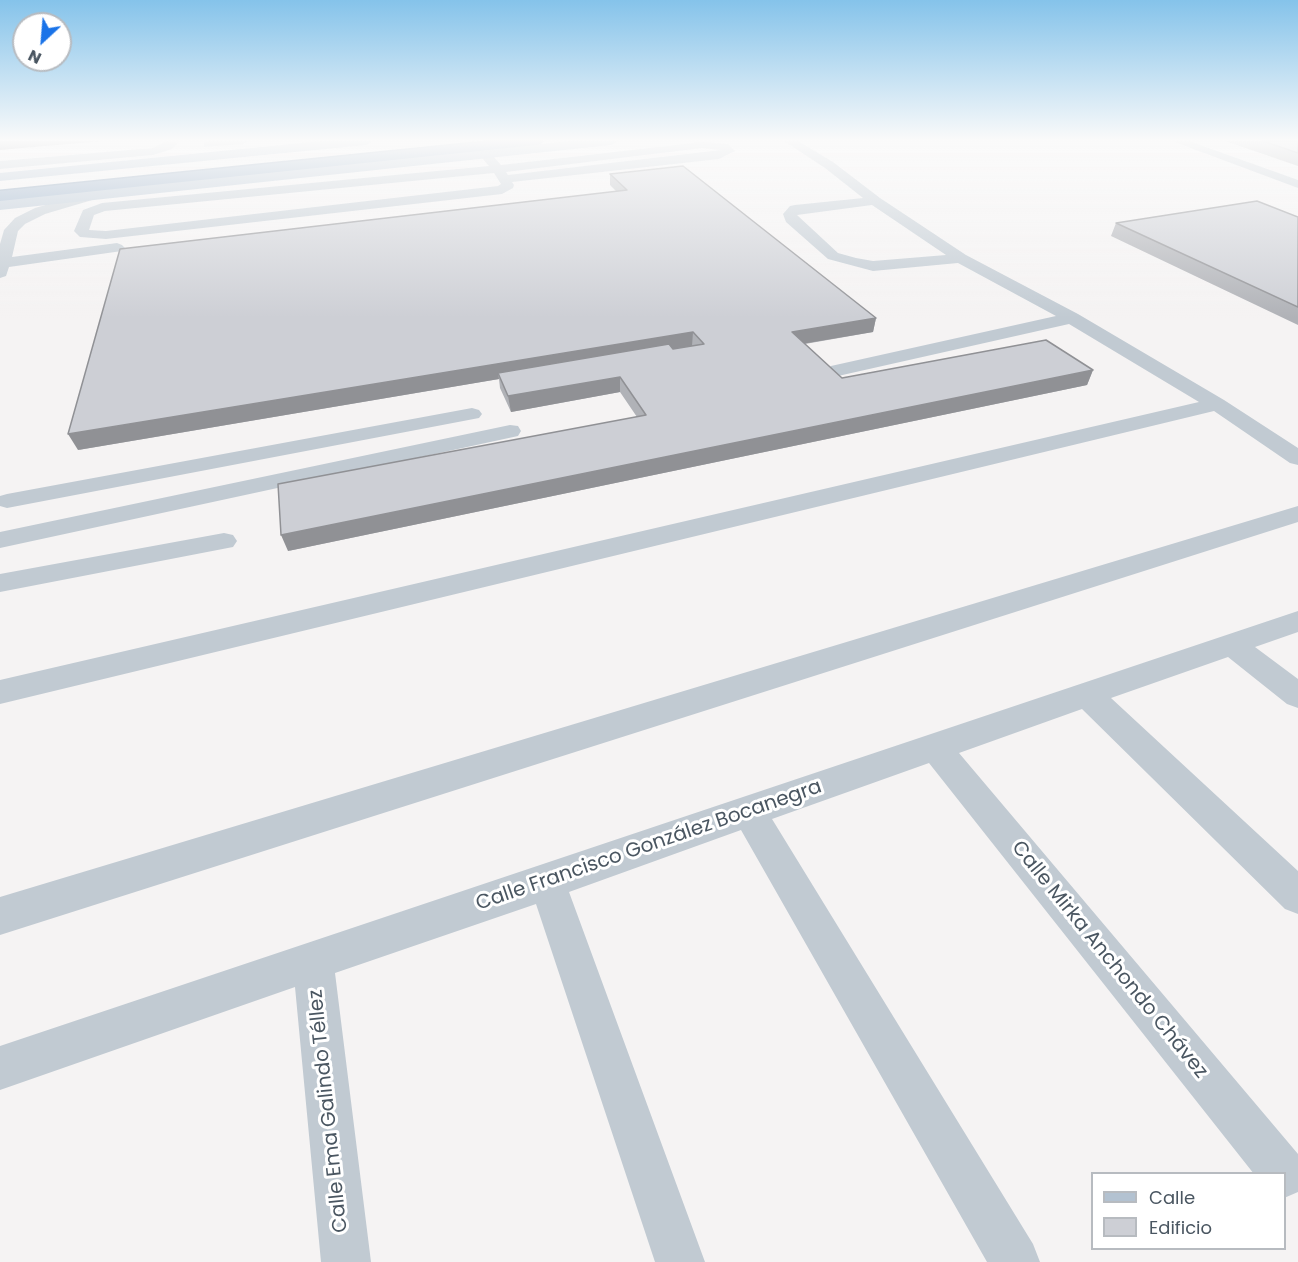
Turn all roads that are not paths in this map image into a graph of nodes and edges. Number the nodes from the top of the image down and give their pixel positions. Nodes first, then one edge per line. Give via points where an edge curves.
1 (48, 200) edge
2 (77, 200) edge
3 (162, 200) edge
4 (316, 200) edge
5 (411, 200) edge
6 (875, 201) joint
7 (0, 205) edge
8 (318, 210) junction
9 (961, 258) junction
10 (1, 268) edge
11 (1072, 318) junction
12 (838, 370) dead end
13 (1217, 404) junction
14 (472, 414) dead end
15 (510, 431) dead end
16 (260, 454) junction
17 (1298, 458) edge
18 (262, 484) junction
19 (2, 501) edge
20 (1298, 514) edge
21 (0, 540) edge
22 (224, 541) dead end
23 (0, 583) edge
24 (1298, 621) edge
25 (1230, 643) junction
26 (0, 692) edge
27 (1088, 695) junction
28 (1298, 696) edge
29 (934, 746) junction
30 (749, 812) junction
31 (546, 882) junction
32 (1298, 896) edge
33 (0, 916) edge
34 (313, 960) junction
35 (0, 1068) edge
36 (1282, 1172) edge
37 (1286, 1176) edge
38 (1298, 1190) edge
39 (346, 1262) edge
40 (680, 1262) edge
41 (1015, 1262) edge

1 - 7 main road
2 - 10 street via 20,221 11,230
3 - 8 street via 102,207 88,213 81,231 106,235
4 - 8 street
5 - 8 street
6 - 9 street
6 - 9 street via 795,209 790,214 834,256 853,262 873,266
8 - 10 street via 301,224
9 - 11 street
11 - 12 street
11 - 13 street
13 - 17 street
13 - 26 street
14 - 16 street
15 - 18 street
16 - 18 street
16 - 19 street
18 - 21 street
20 - 33 street
22 - 23 street
24 - 25 street, Calle Francisco González Bocanegra
25 - 27 street, Calle Francisco González Bocanegra
25 - 28 street
27 - 29 street, Calle Francisco González Bocanegra
27 - 32 street
29 - 30 street, Calle Francisco González Bocanegra
29 - 36 street, Calle Mirka Anchondo Chávez
30 - 31 street, Calle Francisco González Bocanegra
30 - 41 street
31 - 34 street, Calle Francisco González Bocanegra
31 - 40 street
34 - 35 street, Calle Francisco González Bocanegra
34 - 39 street, Calle Ema Galindo Téllez
37 - 38 street, Calle Mirka Anchondo Chávez

